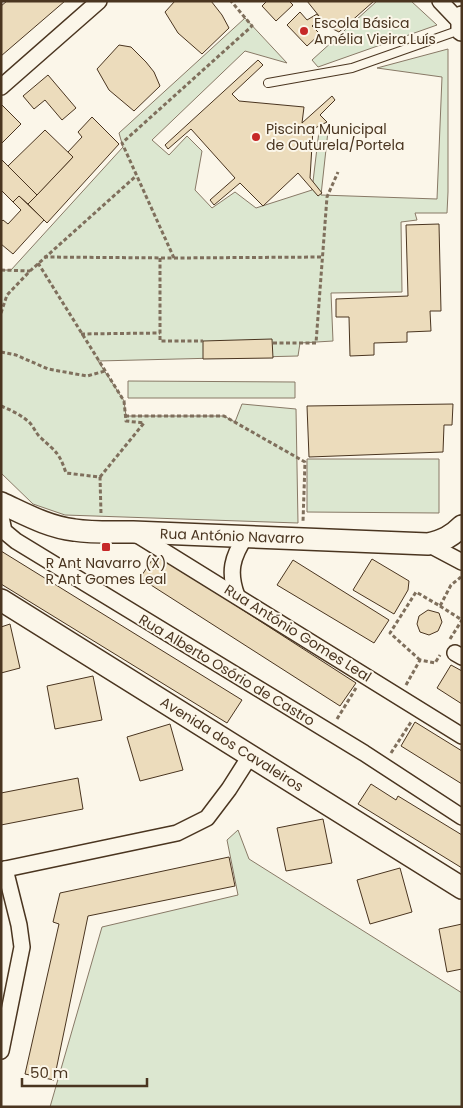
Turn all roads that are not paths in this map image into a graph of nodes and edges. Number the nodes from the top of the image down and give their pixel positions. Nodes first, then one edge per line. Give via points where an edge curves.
1 (100, 1) edge
2 (440, 1) edge
3 (461, 25) edge
4 (268, 83) dead end
5 (1, 87) edge
6 (1, 503) edge
7 (1, 517) edge
8 (462, 526) edge
9 (133, 532) junction
10 (246, 536) junction
11 (428, 544) junction
12 (462, 562) edge
13 (237, 596) junction
14 (1, 600) edge
15 (462, 736) edge
16 (250, 756) junction
17 (462, 817) edge
18 (3, 870) edge
19 (462, 888) edge
20 (1, 1051) edge

1 - 5 street
2 - 3 street
3 - 4 lane via 352,68
6 - 9 street, Rua António Navarro via 72,530
7 - 17 street, Rua Alberto Osório de Castro via 4,531 16,541
8 - 11 street, Rua António Navarro via 440,542
9 - 10 street, Rua António Navarro
9 - 13 street, Rua António Gomes Leal
10 - 11 street, Rua António Navarro
10 - 13 street via 233,564
11 - 12 street
13 - 15 street, Rua António Gomes Leal
14 - 16 street, Avenida dos Cavaleiros
16 - 18 street via 207,818 178,833
16 - 19 street, Avenida dos Cavaleiros
18 - 20 street via 22,947

